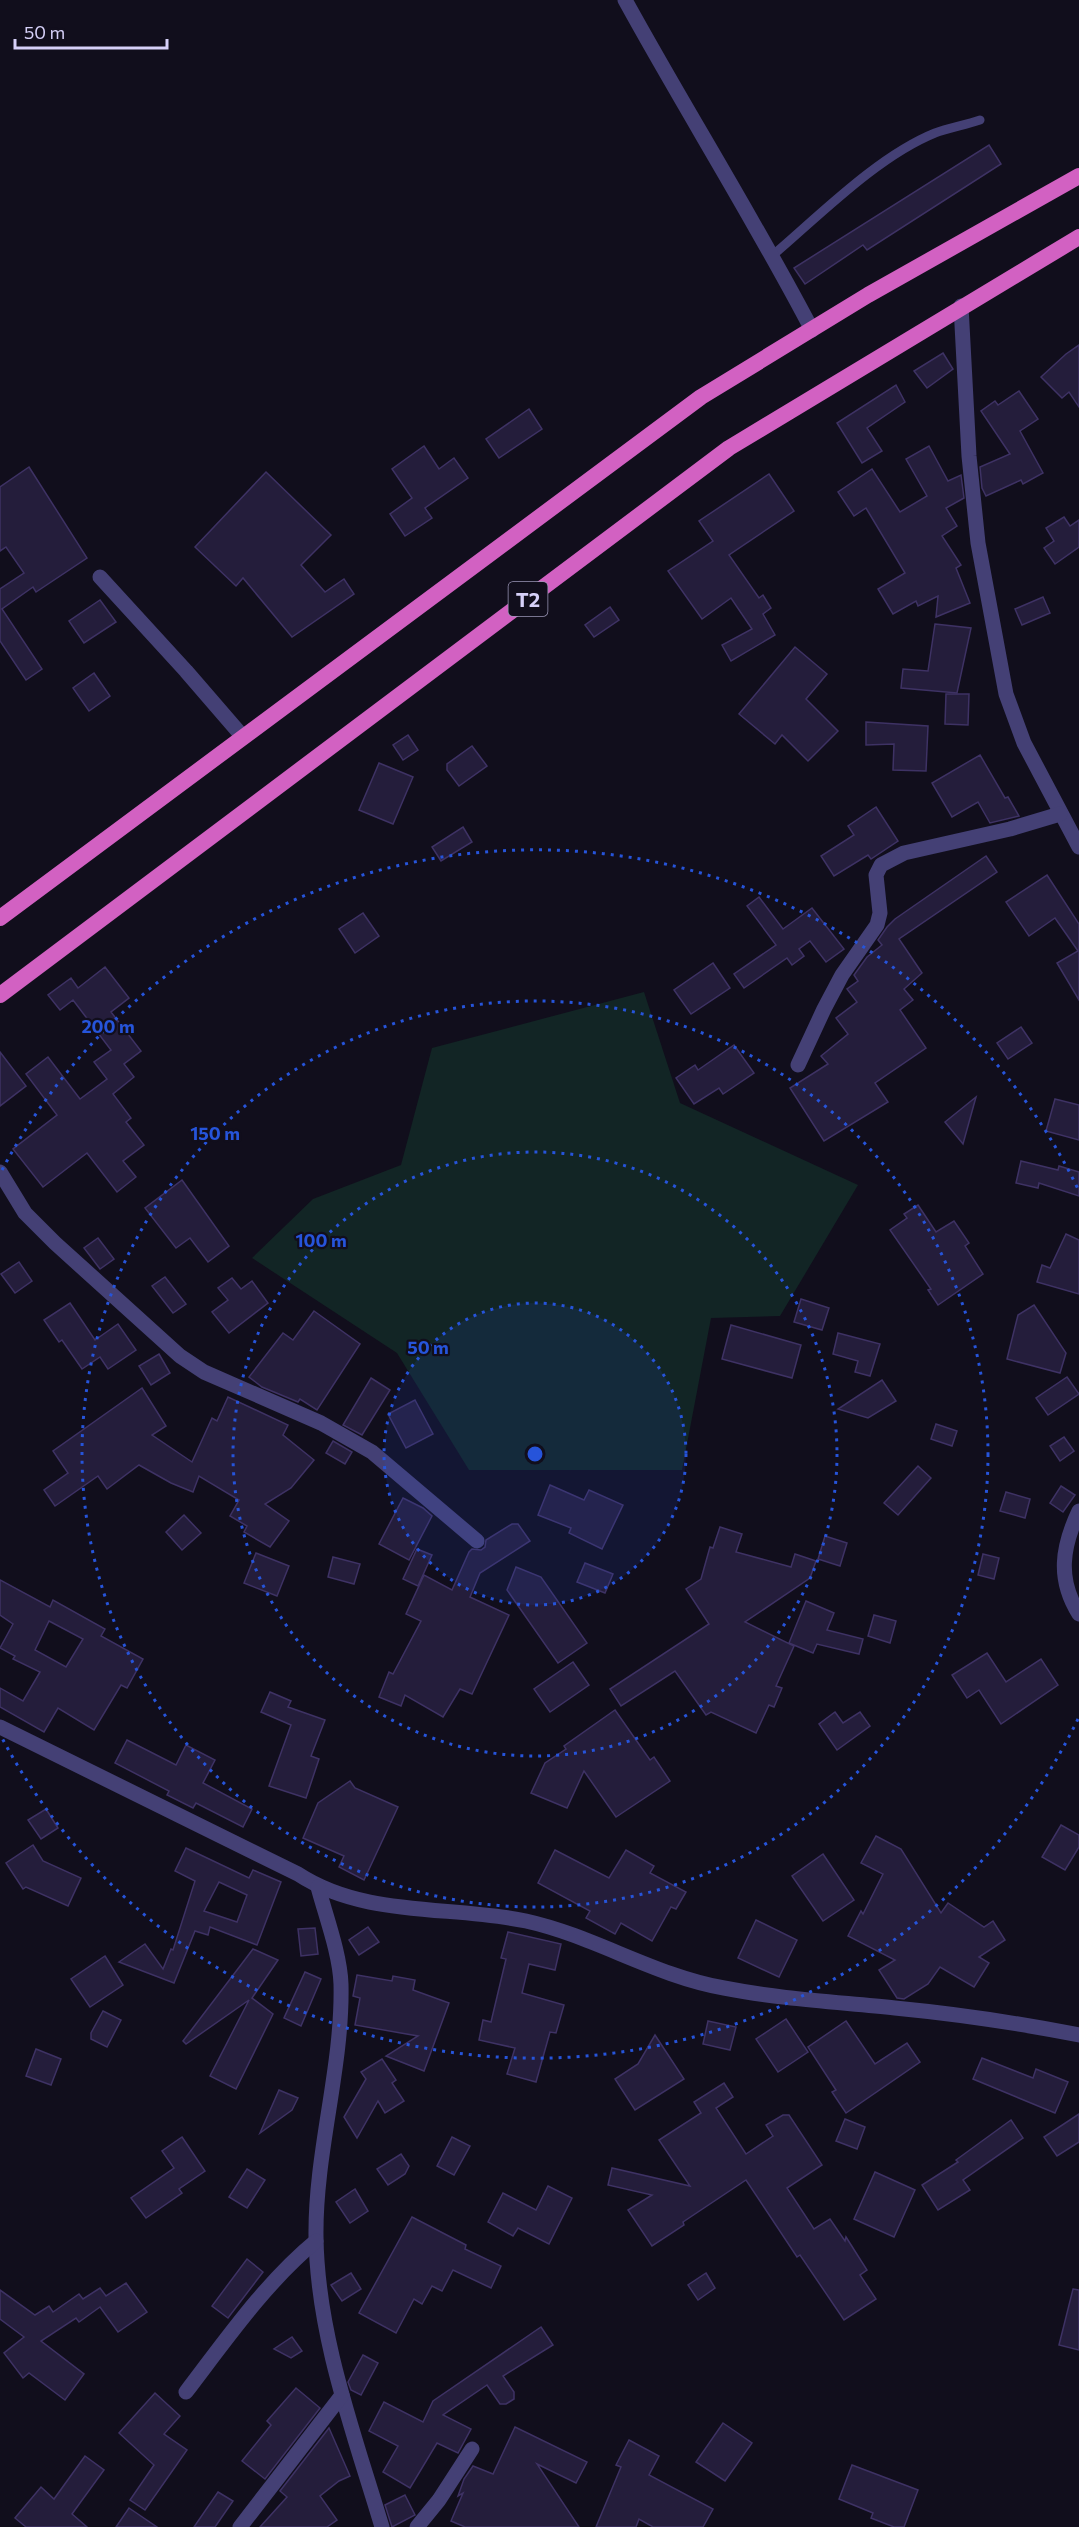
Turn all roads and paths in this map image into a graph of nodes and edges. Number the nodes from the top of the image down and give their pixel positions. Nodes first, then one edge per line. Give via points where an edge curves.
1 (625, 0) edge
2 (980, 120) dead end
3 (1079, 176) edge
4 (1079, 237) edge
5 (773, 255) junction
6 (961, 306) junction
7 (812, 330) junction
8 (100, 577) dead end
9 (243, 737) junction
10 (1060, 814) junction
11 (1079, 847) edge
12 (0, 918) edge
13 (0, 995) edge
14 (798, 1065) dead end
15 (0, 1172) edge
16 (1079, 1511) edge
17 (477, 1541) dead end
18 (1079, 1614) edge
19 (0, 1727) edge
20 (318, 1887) junction
21 (1079, 2035) edge
22 (316, 2241) junction
23 (186, 2392) dead end
24 (342, 2395) junction
25 (472, 2449) dead end
26 (240, 2527) edge
27 (382, 2527) edge
28 (417, 2527) edge

1 - 5 street
2 - 5 lane via 936,133 901,152
3 - 7 highway
4 - 6 highway, T2
5 - 7 street
6 - 10 street via 969,456 978,543 994,634 1006,694 1024,743
6 - 13 highway, T2 via 729,448
7 - 9 highway via 700,397
8 - 9 street
9 - 12 highway
10 - 11 street
10 - 14 street via 904,853 881,865 876,874 880,913 877,925 842,975
15 - 17 street via 25,1213 180,1356 204,1372 321,1423 372,1452
16 - 18 street via 1066,1545 1064,1577
19 - 20 street
20 - 21 street via 373,1903 525,1921 721,1988 984,2019
20 - 22 street via 341,1981 341,2015
22 - 23 street via 272,2283
22 - 24 street via 327,2330
24 - 26 street
24 - 27 street
25 - 28 street

